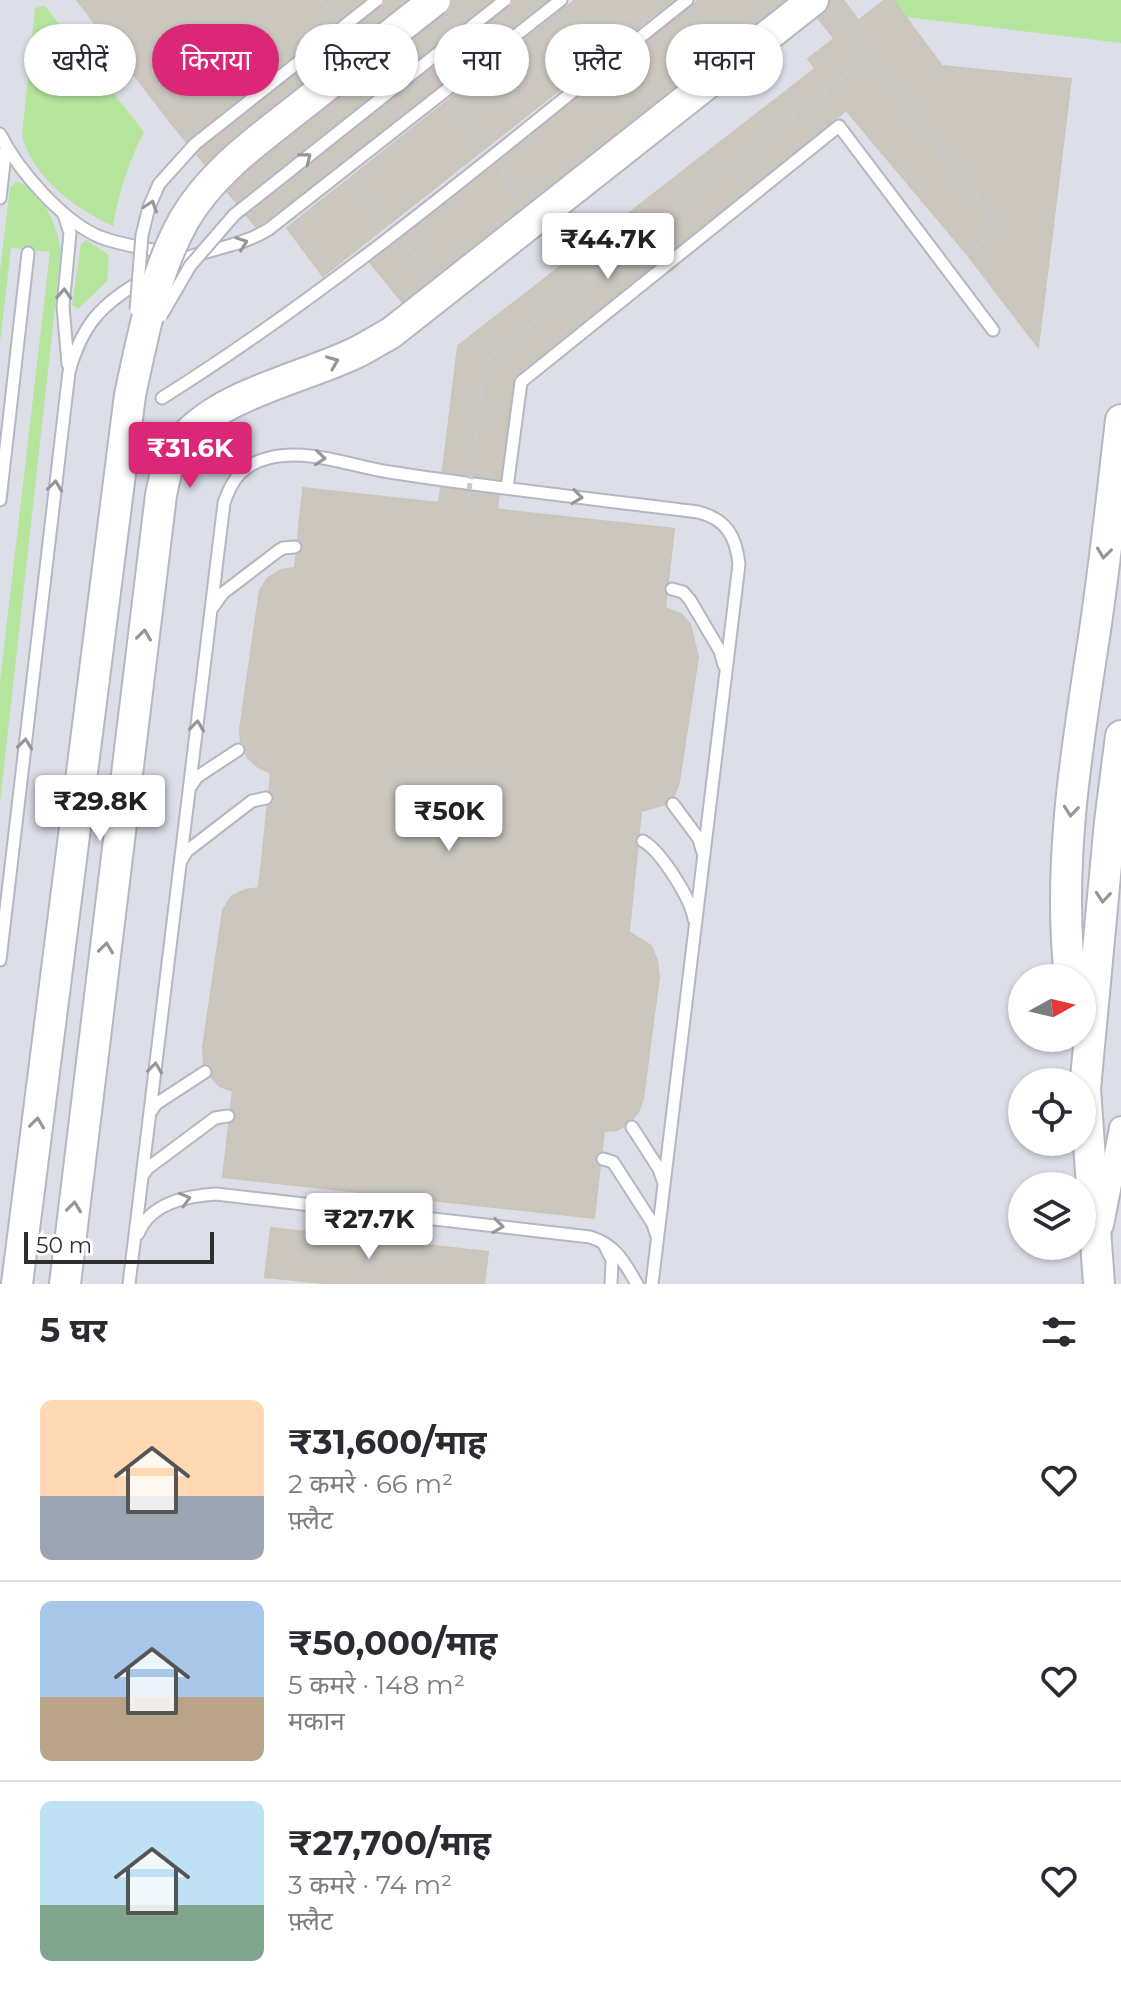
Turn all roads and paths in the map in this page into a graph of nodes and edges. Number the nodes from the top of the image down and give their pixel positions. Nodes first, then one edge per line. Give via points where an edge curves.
1 (377, 0) edge
2 (435, 0) edge
3 (505, 0) edge
4 (561, 0) edge
5 (687, 0) edge
6 (823, 6) edge
7 (869, 56) junction
8 (3, 140) edge
9 (0, 198) edge
10 (62, 211) junction
11 (28, 253) dead end
12 (967, 254) dead end
13 (191, 256) junction
14 (993, 330) dead end
15 (69, 372) junction
16 (130, 395) junction
17 (162, 398) dead end
18 (1121, 420) edge
19 (507, 488) junction
20 (468, 499) dead end
21 (0, 500) edge
22 (295, 547) dead end
23 (672, 589) dead end
24 (211, 611) junction
25 (726, 677) junction
26 (1121, 736) edge
27 (238, 750) dead end
28 (189, 791) junction
29 (266, 798) dead end
30 (673, 804) dead end
31 (643, 841) dead end
32 (704, 861) junction
33 (180, 862) junction
34 (695, 929) junction
35 (0, 960) edge
36 (1069, 964) edge
37 (1087, 1068) edge
38 (205, 1072) dead end
39 (150, 1114) junction
40 (228, 1116) dead end
41 (632, 1127) dead end
42 (1121, 1128) edge
43 (1090, 1156) edge
44 (603, 1159) dead end
45 (142, 1177) junction
46 (664, 1191) junction
47 (601, 1240) junction
48 (658, 1243) junction
49 (1098, 1249) junction
50 (132, 1250) junction
51 (17, 1284) edge
52 (65, 1284) edge
53 (129, 1284) edge
54 (611, 1284) edge
55 (637, 1284) edge
56 (652, 1284) edge
57 (1099, 1284) edge

16 -> 1 lane, bridge via 142,235 159,184 195,144
2 - 16 main road, bridge via 238,156 200,195 166,256
16 -> 3 lane, bridge via 165,307 216,233
13 -> 4 lane via 235,246 269,229
5 - 17 lane via 303,304
6 - 7 path
52 -> 6 main road via 161,495 167,466 180,444 217,411 391,333
7 - 12 path via 1001,227
7 - 20 path, bridge via 485,361
8 - 9 lane
8 - 10 lane via 16,163
10 - 13 lane via 98,236
15 -> 10 lane via 63,306 70,233
11 - 21 lane
13 - 15 lane via 103,307 76,348
14 - 19 lane via 839,126 521,382
35 -> 15 lane
51 -> 16 main road
18 -> 36 main road via 1075,753 1067,862
24 -> 19 lane via 224,503 237,476 257,461 273,456 333,460
19 -> 25 lane via 698,512 724,522 738,548 739,564
22 - 24 lane via 278,551 223,593
23 - 25 lane via 690,600 720,651
28 -> 24 lane
25 - 32 lane
26 -> 37 main road
27 - 28 lane via 197,777
28 - 33 lane
29 - 33 lane via 252,801
30 - 32 lane via 699,839
31 - 34 lane via 655,850 690,902
32 - 34 lane
39 -> 33 lane
34 - 46 lane
38 - 39 lane via 156,1104
39 - 45 lane
40 - 45 lane via 215,1118
41 - 46 lane via 659,1169
42 - 49 street
43 - 49 main road
44 - 48 lane via 613,1162 653,1224
45 - 50 lane
46 - 48 lane
50 -> 47 lane via 151,1214 179,1199 216,1194
47 - 54 lane via 612,1260
47 - 55 lane via 619,1253
48 - 56 lane
49 - 57 main road
50 - 53 lane

